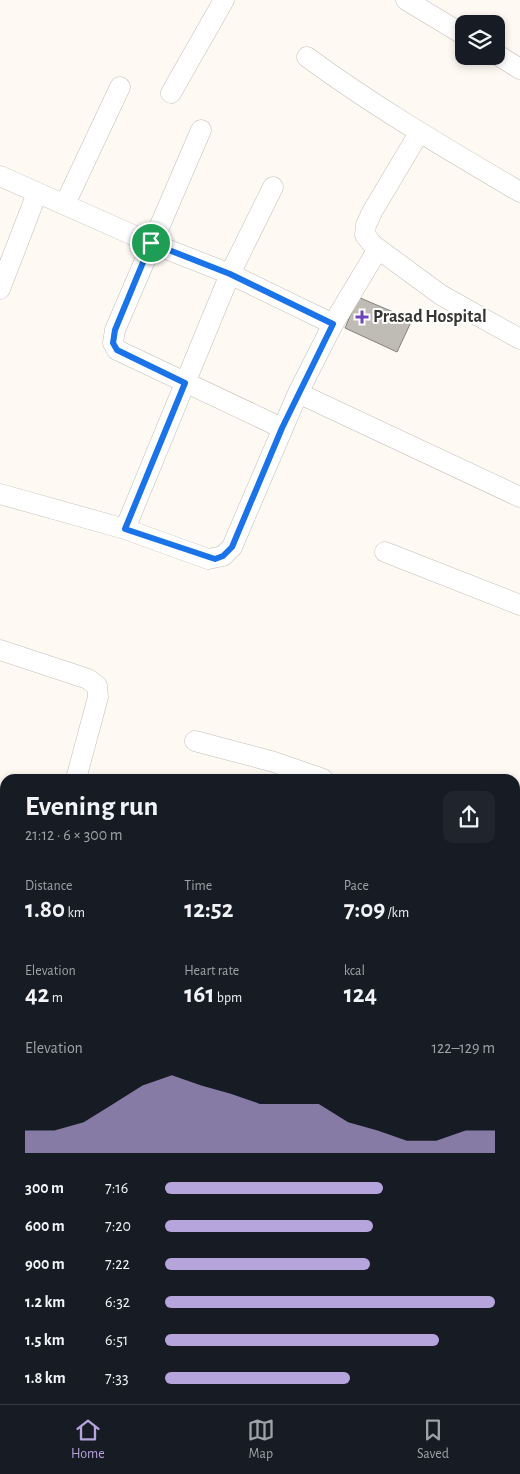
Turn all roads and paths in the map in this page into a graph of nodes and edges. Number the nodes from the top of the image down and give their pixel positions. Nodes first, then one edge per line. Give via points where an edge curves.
1 (224, 0) edge
2 (406, 0) edge
3 (455, 30) edge
4 (307, 57) dead end
5 (505, 60) edge
6 (520, 69) edge
7 (120, 87) dead end
8 (171, 93) dead end
9 (201, 130) dead end
10 (419, 132) junction
11 (0, 176) edge
12 (273, 187) dead end
13 (520, 192) edge
14 (37, 193) junction
15 (65, 204) junction
16 (151, 243) junction
17 (378, 249) junction
18 (230, 274) junction
19 (0, 288) edge
20 (333, 324) junction
21 (520, 339) edge
22 (185, 383) junction
23 (298, 393) junction
24 (282, 428) junction
25 (0, 494) edge
26 (520, 497) edge
27 (125, 529) junction
28 (385, 552) dead end
29 (520, 605) edge
30 (0, 650) edge
31 (195, 741) dead end
32 (77, 774) edge
33 (309, 774) edge

1 - 8 street
2 - 3 street
4 - 10 street
5 - 6 street
7 - 15 street
9 - 16 street
10 - 13 street
10 - 17 street via 366,225 365,235
11 - 14 street
12 - 18 street
14 - 15 street
14 - 19 street
15 - 16 street
16 - 18 street
16 - 22 street via 115,330 113,343 117,350
17 - 20 street
17 - 21 street via 441,295
18 - 20 street
18 - 22 street
20 - 23 street
22 - 24 street
22 - 27 street
23 - 24 street
23 - 26 street
24 - 27 street via 232,547 223,556 208,559
25 - 27 street
28 - 29 street
30 - 32 street via 95,683 98,697
31 - 33 street

